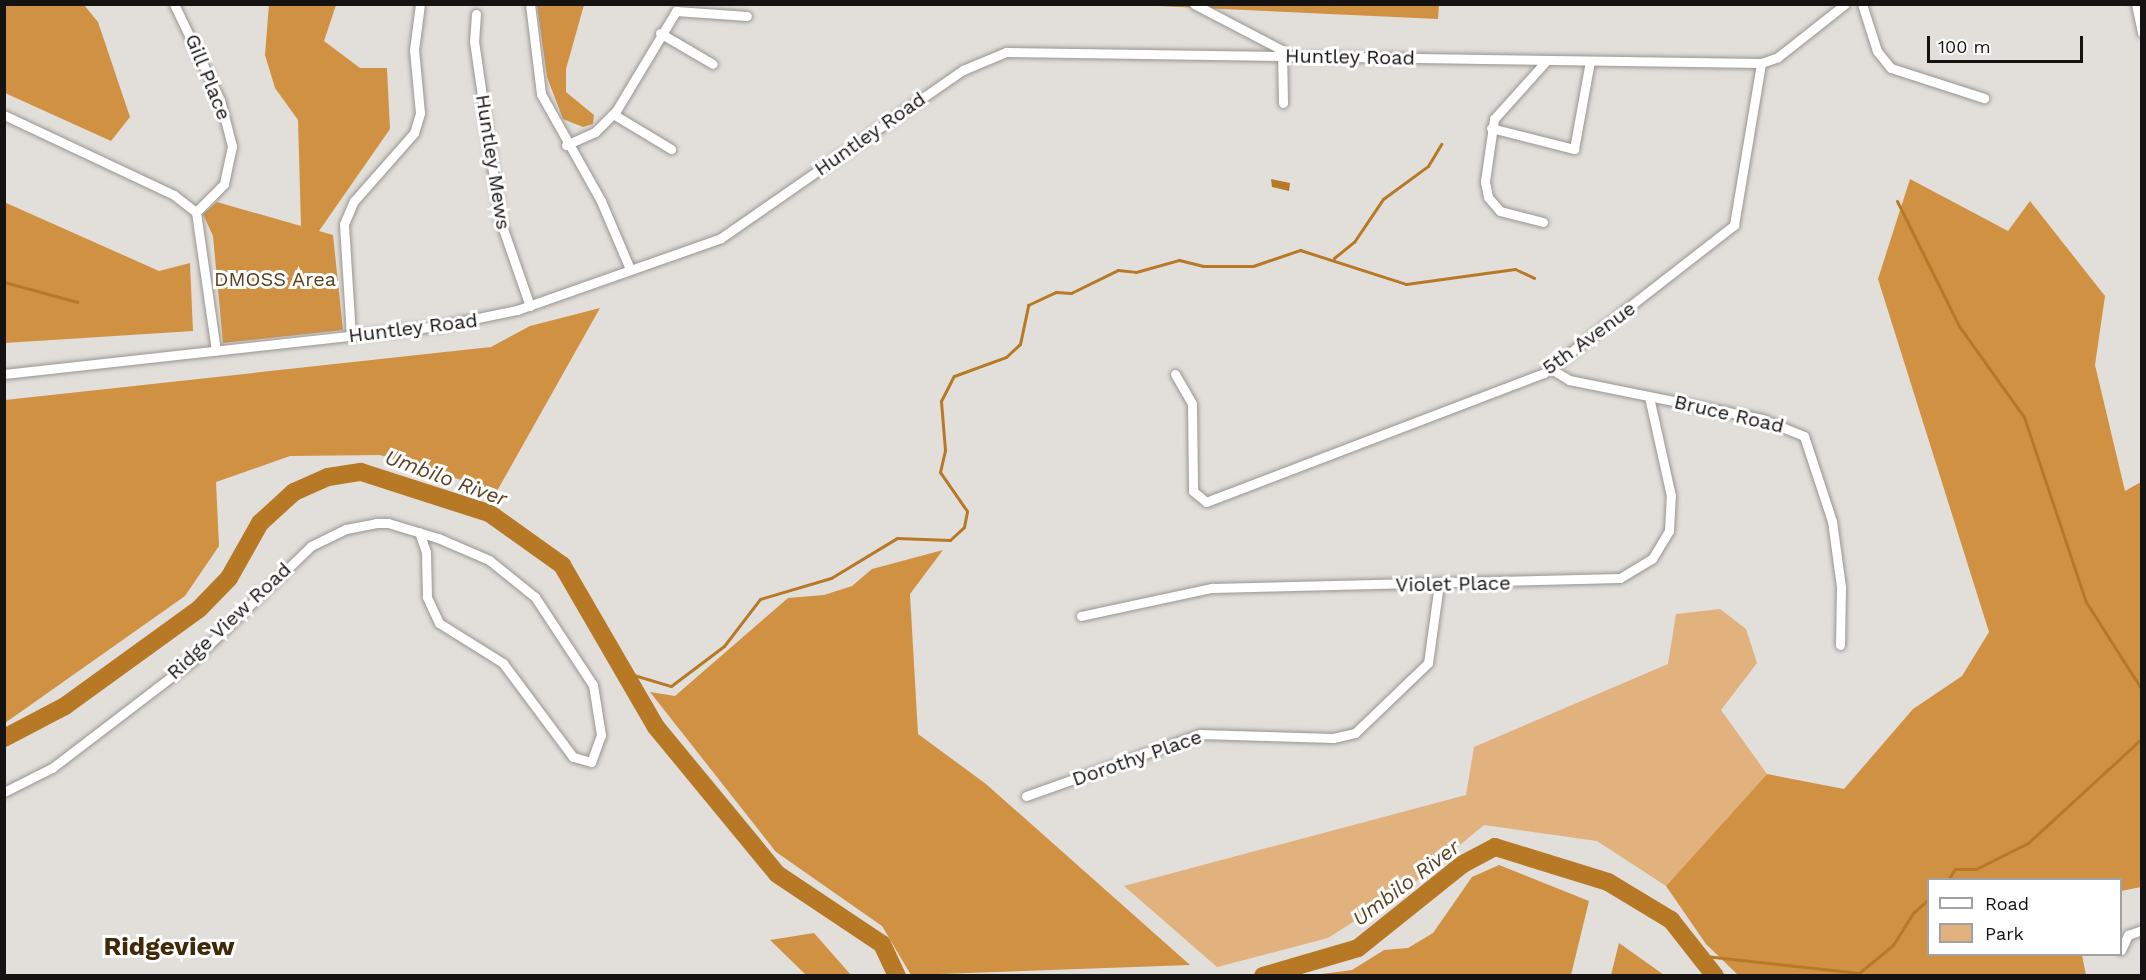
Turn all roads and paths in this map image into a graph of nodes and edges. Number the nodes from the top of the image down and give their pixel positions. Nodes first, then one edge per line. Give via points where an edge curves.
1 (174, 4) edge
2 (420, 4) edge
3 (530, 4) edge
4 (1194, 4) edge
5 (1845, 4) edge
6 (1862, 4) edge
7 (2136, 4) edge
8 (476, 14) dead end
9 (747, 16) dead end
10 (2142, 32) edge
11 (660, 33) junction
12 (1286, 57) junction
13 (1547, 60) junction
14 (1590, 61) junction
15 (1761, 63) junction
16 (712, 64) dead end
17 (1984, 98) dead end
18 (1283, 103) dead end
19 (613, 114) junction
20 (4, 115) edge
21 (1491, 128) junction
22 (566, 145) junction
23 (671, 149) dead end
24 (195, 213) junction
25 (1543, 222) dead end
26 (630, 269) junction
27 (530, 306) junction
28 (351, 336) junction
29 (216, 351) junction
30 (1551, 369) junction
31 (4, 374) edge
32 (1175, 374) dead end
33 (1649, 397) junction
34 (419, 532) junction
35 (1439, 584) junction
36 (1081, 616) dead end
37 (1840, 645) dead end
38 (25, 783) junction
39 (4, 787) edge
40 (4, 792) edge
41 (1026, 796) dead end
42 (2142, 930) edge
43 (2122, 948) edge

1 - 24 street, Gill Place via 220,100 232,146 224,184
2 - 28 street via 414,50 420,113 414,133 354,201 344,224
3 - 22 street via 541,94
4 - 12 street via 1271,43
5 - 15 street via 1778,57
6 - 17 street via 1877,51 1891,68
7 - 10 street
8 - 27 street, Huntley Mews via 474,41 500,220
9 - 11 street via 684,9 670,16
11 - 16 street
11 - 19 street
12 - 13 street, Huntley Road
12 - 18 street
12 - 26 street, Huntley Road via 1033,51 984,59 721,238
13 - 14 street, Huntley Road
13 - 21 street via 1503,105
14 - 15 street, Huntley Road
14 - 21 street via 1574,150
15 - 30 street, 5th Avenue via 1734,225
19 - 22 street via 595,132
19 - 23 street
20 - 24 street via 174,195
21 - 25 street via 1488,197 1504,213
22 - 26 street via 601,201
24 - 29 street
26 - 27 street, Huntley Road
27 - 28 street, Huntley Road via 470,322
28 - 29 street, Huntley Road
29 - 31 street, Huntley Road
30 - 32 street, 5th Avenue via 1206,502 1193,491 1192,404
30 - 33 street, Bruce Road via 1569,380
33 - 35 street, Violet Place via 1672,508 1667,539 1652,560 1601,582
33 - 37 street, Bruce Road via 1783,425 1804,436 1832,521 1841,587
34 - 34 street, Ridge View Road via 426,552 427,597 439,623 503,663 573,757 591,762 601,735 593,685 535,597 489,560
34 - 38 street, Ridge View Road via 388,523 365,524 311,546 192,661 52,768
35 - 36 street, Violet Place via 1212,588
35 - 41 street, Dorothy Place via 1428,663 1355,733 1333,738 1200,734
38 - 39 street, Ridge View Road
38 - 40 street, Ridge View Road
42 - 43 street via 2128,935

